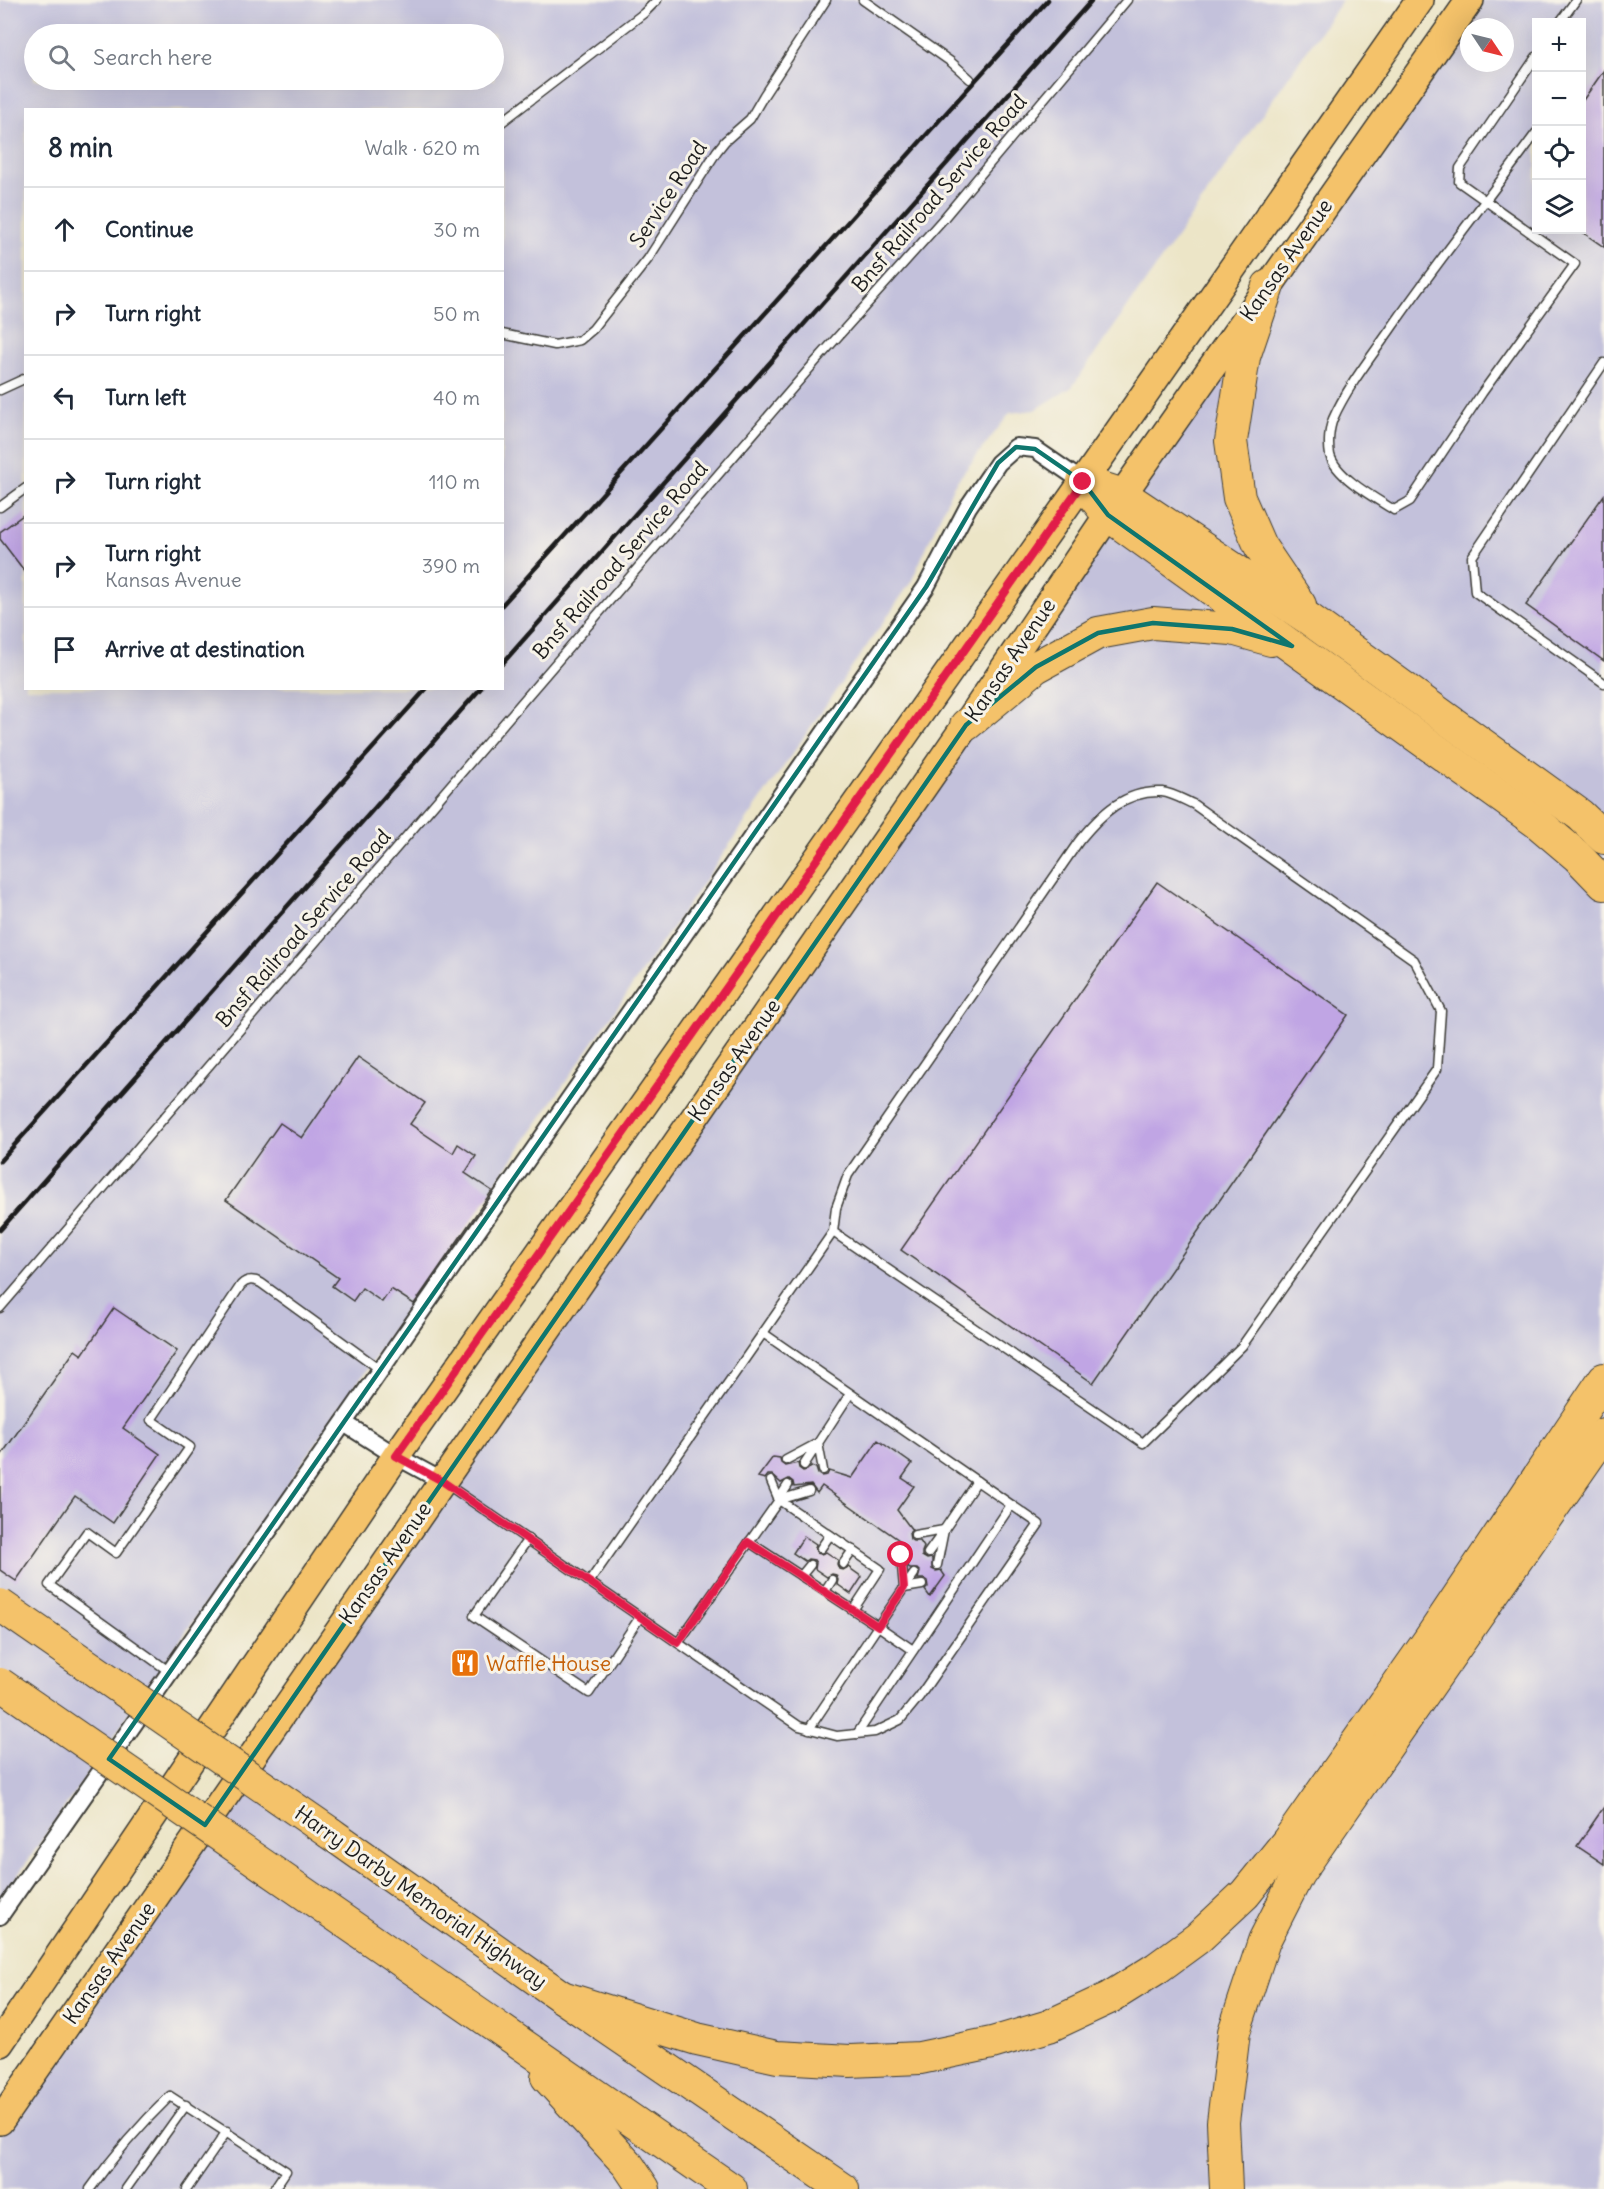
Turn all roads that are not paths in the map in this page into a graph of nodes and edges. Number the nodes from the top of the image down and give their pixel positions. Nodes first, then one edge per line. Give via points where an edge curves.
1 (657, 0) edge
2 (826, 0) edge
3 (863, 0) edge
4 (1127, 0) edge
5 (1420, 0) edge
6 (1470, 0) edge
7 (1576, 0) edge
8 (1563, 18) edge
9 (1532, 63) edge
10 (970, 79) dead end
11 (504, 120) edge
12 (1532, 139) edge
13 (1487, 201) junction
14 (1268, 286) junction
15 (504, 334) edge
16 (1604, 363) edge
17 (24, 379) edge
18 (0, 390) edge
19 (1083, 482) junction
20 (24, 490) edge
21 (1115, 505) junction
22 (0, 507) edge
23 (1309, 618) junction
24 (1292, 646) junction
25 (1604, 683) edge
26 (966, 725) junction
27 (1604, 838) edge
28 (1604, 884) edge
29 (833, 1232) junction
30 (0, 1308) edge
31 (763, 1333) junction
32 (381, 1370) junction
33 (1604, 1379) edge
34 (850, 1394) junction
35 (344, 1423) junction
36 (1604, 1434) edge
37 (818, 1443) junction
38 (396, 1456) junction
39 (786, 1460) dead end
40 (804, 1464) dead end
41 (823, 1470) dead end
42 (442, 1481) junction
43 (771, 1481) dead end
44 (977, 1481) junction
45 (788, 1485) dead end
46 (809, 1491) dead end
47 (778, 1500) junction
48 (1011, 1505) junction
49 (944, 1530) junction
50 (915, 1534) dead end
51 (830, 1535) junction
52 (528, 1539) junction
53 (748, 1542) junction
54 (821, 1548) dead end
55 (853, 1550) junction
56 (928, 1553) dead end
57 (901, 1555) dead end
58 (843, 1564) dead end
59 (937, 1564) dead end
60 (810, 1565) dead end
61 (914, 1574) dead end
62 (801, 1576) junction
63 (590, 1581) junction
64 (832, 1581) dead end
65 (922, 1586) dead end
66 (904, 1588) junction
67 (825, 1592) junction
68 (0, 1605) edge
69 (853, 1610) junction
70 (640, 1617) junction
71 (878, 1626) junction
72 (678, 1643) junction
73 (914, 1650) junction
74 (170, 1672) junction
75 (0, 1684) edge
76 (809, 1729) junction
77 (856, 1734) junction
78 (0, 1916) edge
79 (562, 1997) junction
80 (508, 2034) junction
81 (0, 2043) edge
82 (186, 2105) junction
83 (0, 2121) edge
84 (226, 2131) junction
85 (90, 2189) edge
86 (126, 2189) edge
87 (187, 2189) edge
88 (274, 2189) edge
89 (644, 2189) edge
90 (731, 2189) edge
91 (843, 2189) edge
92 (1226, 2189) edge

1 - 11 lane
2 - 15 lane, Service Road via 750,119 717,151 648,259 594,329 580,340 555,345
3 - 10 lane
4 - 30 lane, Bnsf Railroad Service Road via 944,218 800,379
5 - 19 main road, Kansas Avenue
6 - 14 main road, Kansas Avenue
7 - 8 lane
9 - 13 lane via 1460,168 1459,182
12 - 13 lane
13 - 13 lane via 1575,264 1410,501 1394,510 1338,471 1329,442 1333,420 1420,286
14 - 21 main road, Kansas Avenue
14 - 23 highway via 1244,357 1232,441 1239,498 1260,546
16 - 25 lane via 1472,558 1475,592
17 - 18 lane
19 - 21 highway
19 - 32 street via 1035,449 1016,447 998,463 968,507 926,587
19 - 38 main road, Kansas Avenue
20 - 22 lane
21 - 23 highway
21 - 24 highway
21 - 26 main road, Kansas Avenue
23 - 27 highway via 1580,815
24 - 26 highway via 1232,629 1153,623 1098,633 1036,667
24 - 28 highway via 1538,823
26 - 42 main road, Kansas Avenue
29 - 29 lane via 1143,1443 1242,1346 1437,1069 1441,1011 1414,960 1193,804 1164,792 1135,794 1114,804 1079,841 861,1156 848,1175 836,1208
29 - 31 lane
31 - 34 lane
31 - 63 lane
32 - 35 street
32 - 74 lane via 261,1283 250,1280 241,1285 151,1420 190,1447 116,1553 87,1532 49,1585
33 - 79 highway via 1430,1640 1287,1842 1245,1894 1198,1938 1109,1998 1048,2026 992,2043 920,2058 850,2061 777,2057 697,2040
34 - 37 lane
34 - 44 lane
35 - 38 street
35 - 74 street
36 - 92 highway via 1298,1874 1264,1941 1234,2032 1223,2122
37 - 39 lane
37 - 40 lane
37 - 41 lane
38 - 42 street
38 - 81 main road, Kansas Avenue
42 - 52 lane
42 - 83 main road, Kansas Avenue
43 - 47 lane
44 - 48 lane
44 - 49 lane
45 - 47 lane
46 - 47 lane
47 - 51 lane
47 - 53 lane
48 - 73 lane
48 - 77 lane via 1039,1524 900,1720 875,1732
49 - 50 lane
49 - 56 lane
49 - 59 lane
51 - 54 lane
51 - 55 lane
52 - 63 lane
52 - 70 lane via 474,1616 589,1693
53 - 62 lane
53 - 72 lane
55 - 58 lane
55 - 69 lane via 880,1569
57 - 66 lane
60 - 62 lane
61 - 66 lane
62 - 67 lane
63 - 70 lane
64 - 67 lane
65 - 66 lane
66 - 71 lane
67 - 69 lane
68 - 79 highway, Harry Darby Memorial Highway, bridge
69 - 71 lane
70 - 72 lane
71 - 73 lane
71 - 76 lane
72 - 76 lane
73 - 77 lane
74 - 78 street
75 - 80 highway, bridge
76 - 77 lane via 837,1736
79 - 91 highway, Harry Darby Memorial Highway
80 - 89 highway via 628,2165
80 - 90 highway
82 - 84 lane
82 - 85 lane via 171,2096 115,2153
82 - 86 lane
84 - 87 lane
84 - 88 lane via 286,2171

